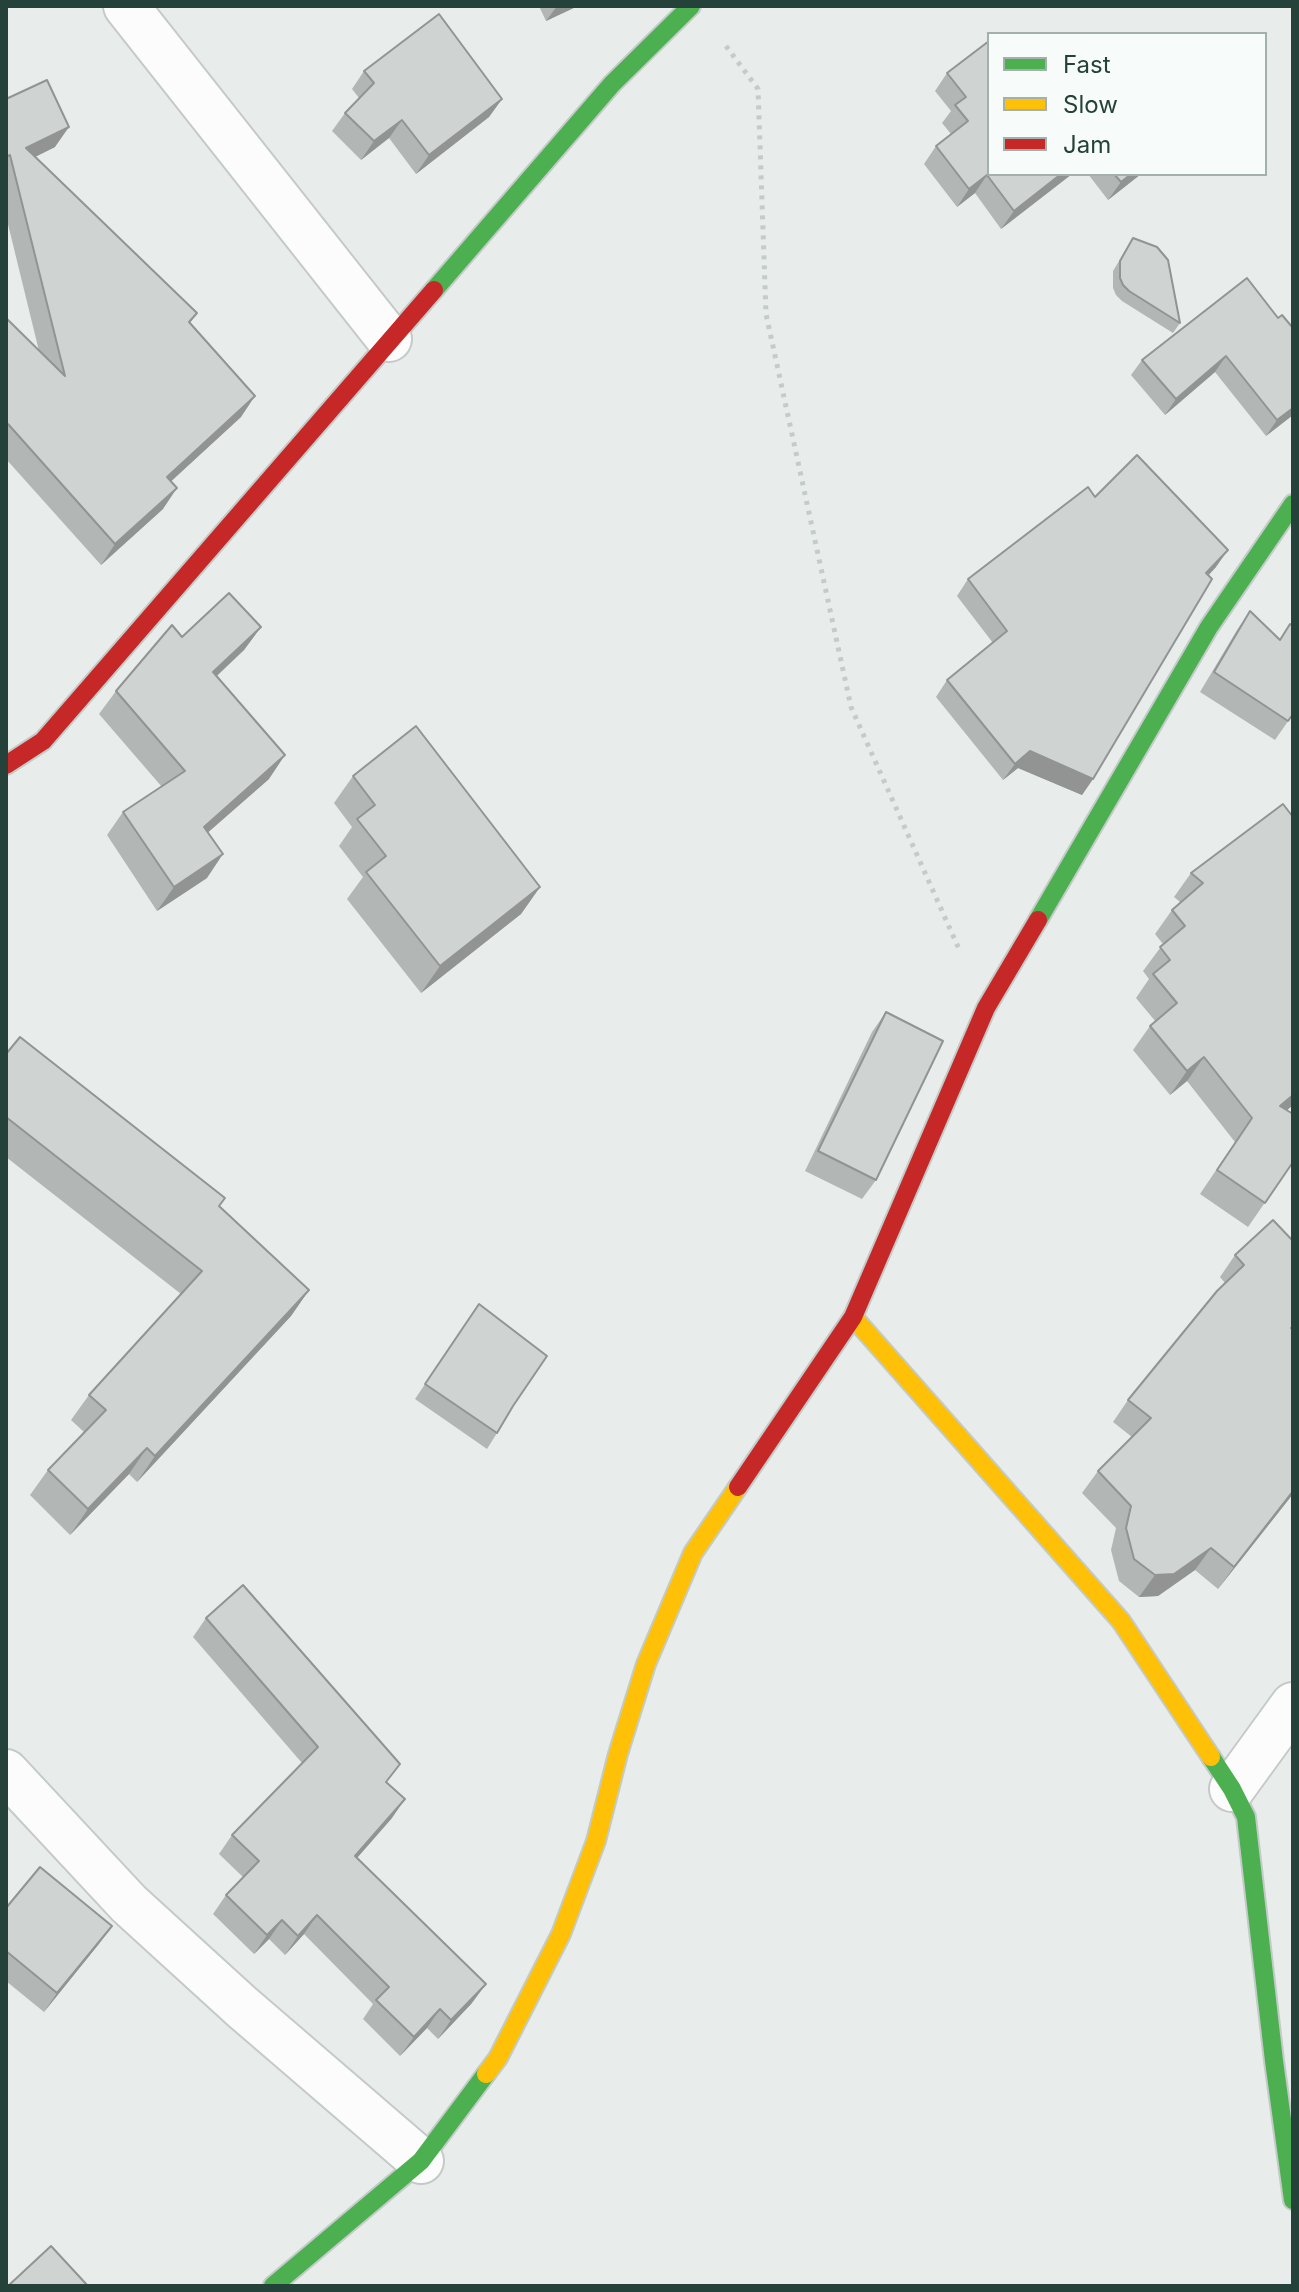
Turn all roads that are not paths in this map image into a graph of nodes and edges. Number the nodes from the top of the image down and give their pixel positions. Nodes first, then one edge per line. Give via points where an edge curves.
1 (126, 6) edge
2 (691, 6) edge
3 (389, 339) junction
4 (1293, 504) edge
5 (6, 765) edge
6 (853, 1317) junction
7 (1293, 1705) edge
8 (6, 1772) edge
9 (1232, 1789) junction
10 (1284, 2062) edge
11 (421, 2161) junction
12 (1293, 2200) edge
13 (273, 2286) edge

1 - 3 street
2 - 3 street via 612,84
3 - 5 street via 43,741
4 - 6 street via 1209,627 986,1008
6 - 9 street via 1121,1621
6 - 11 street via 693,1553 646,1664 596,1841 561,1934 498,2058
7 - 9 street
8 - 11 street via 129,1904
9 - 10 street via 1246,1817
10 - 12 street
11 - 13 street

